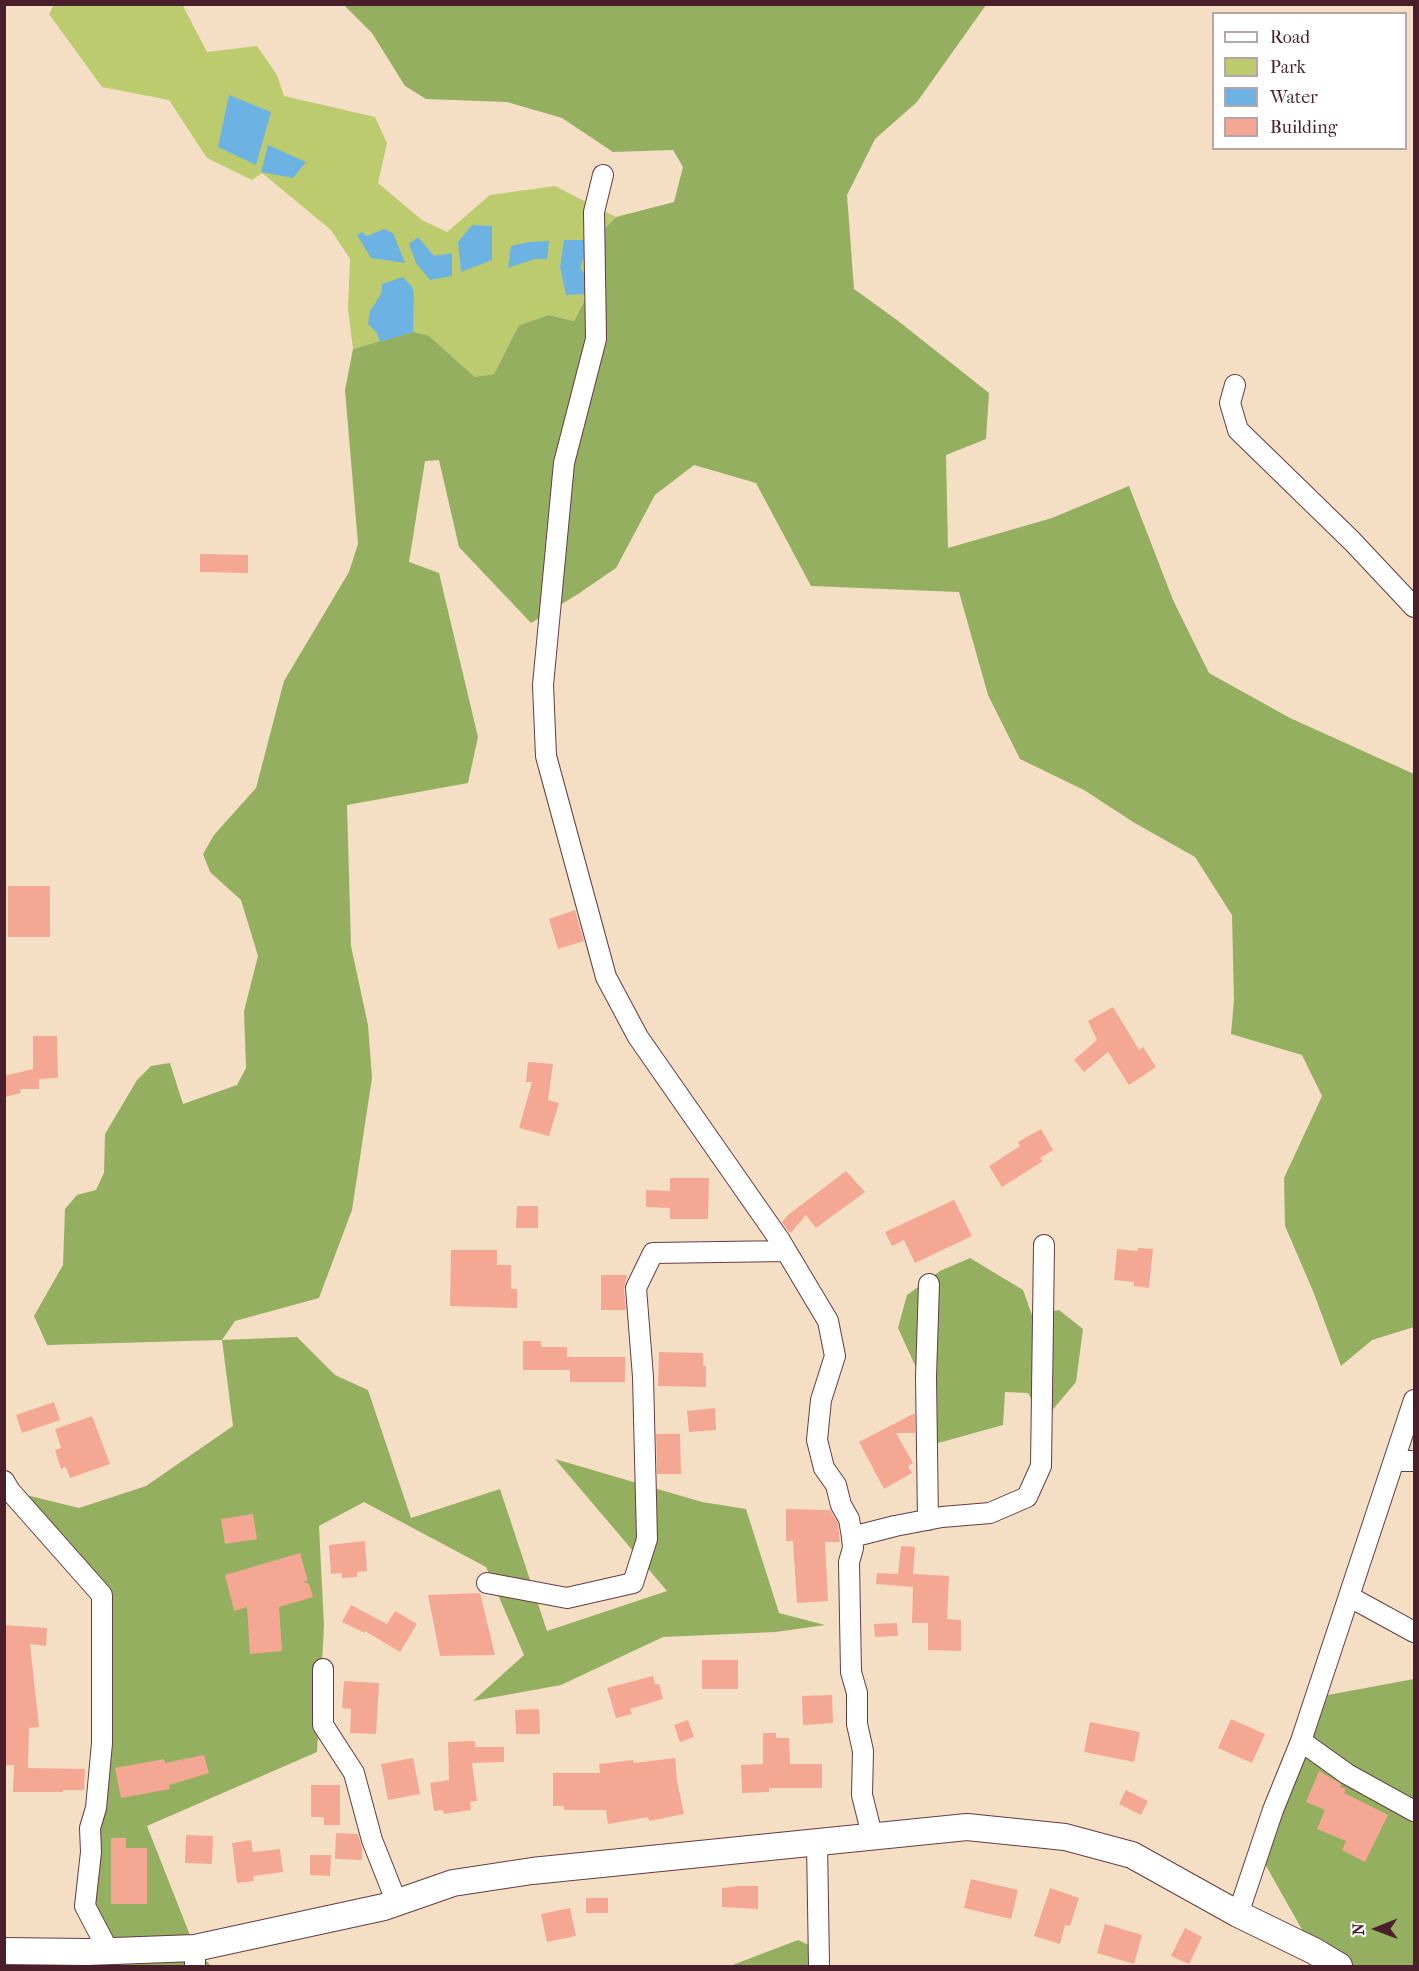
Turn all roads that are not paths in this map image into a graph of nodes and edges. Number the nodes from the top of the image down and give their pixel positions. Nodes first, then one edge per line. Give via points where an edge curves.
1 (603, 175) dead end
2 (1235, 385) dead end
3 (1414, 607) edge
4 (1044, 1245) dead end
5 (786, 1251) junction
6 (929, 1284) dead end
7 (1414, 1400) edge
8 (1394, 1461) junction
9 (1414, 1461) edge
10 (4, 1481) edge
11 (928, 1520) junction
12 (852, 1537) junction
13 (487, 1583) dead end
14 (1350, 1597) junction
15 (1414, 1632) edge
16 (323, 1669) dead end
17 (1301, 1741) junction
18 (1414, 1811) edge
19 (872, 1835) junction
20 (817, 1842) junction
21 (397, 1903) junction
22 (1238, 1914) junction
23 (4, 1951) edge
24 (109, 1952) junction
25 (195, 1957) edge
26 (819, 1966) edge
27 (1340, 1966) edge

1 - 5 street via 594,212 596,339 564,463 544,673 546,756 606,977 638,1037
2 - 3 street via 1230,403 1238,430
4 - 11 street via 1041,1466 1027,1497 990,1513
5 - 12 street via 828,1321 835,1356 821,1400 817,1440 824,1468 836,1485 849,1519
5 - 13 street via 653,1253 636,1288 643,1377 647,1539 633,1583 567,1598
6 - 11 street
7 - 8 street
8 - 9 street
8 - 14 street
10 - 24 street via 102,1595 102,1743 96,1808 90,1828 85,1906
11 - 12 street
12 - 19 street via 851,1672 863,1751 862,1795
14 - 15 street
14 - 17 street
16 - 21 street via 323,1725 354,1773 372,1840
17 - 18 street via 1347,1774
17 - 22 street
19 - 20 main road
19 - 22 main road via 967,1827 1065,1837 1132,1855
20 - 21 main road via 531,1871 453,1883
20 - 26 street
21 - 25 main road
22 - 27 main road
23 - 24 main road
24 - 25 main road

